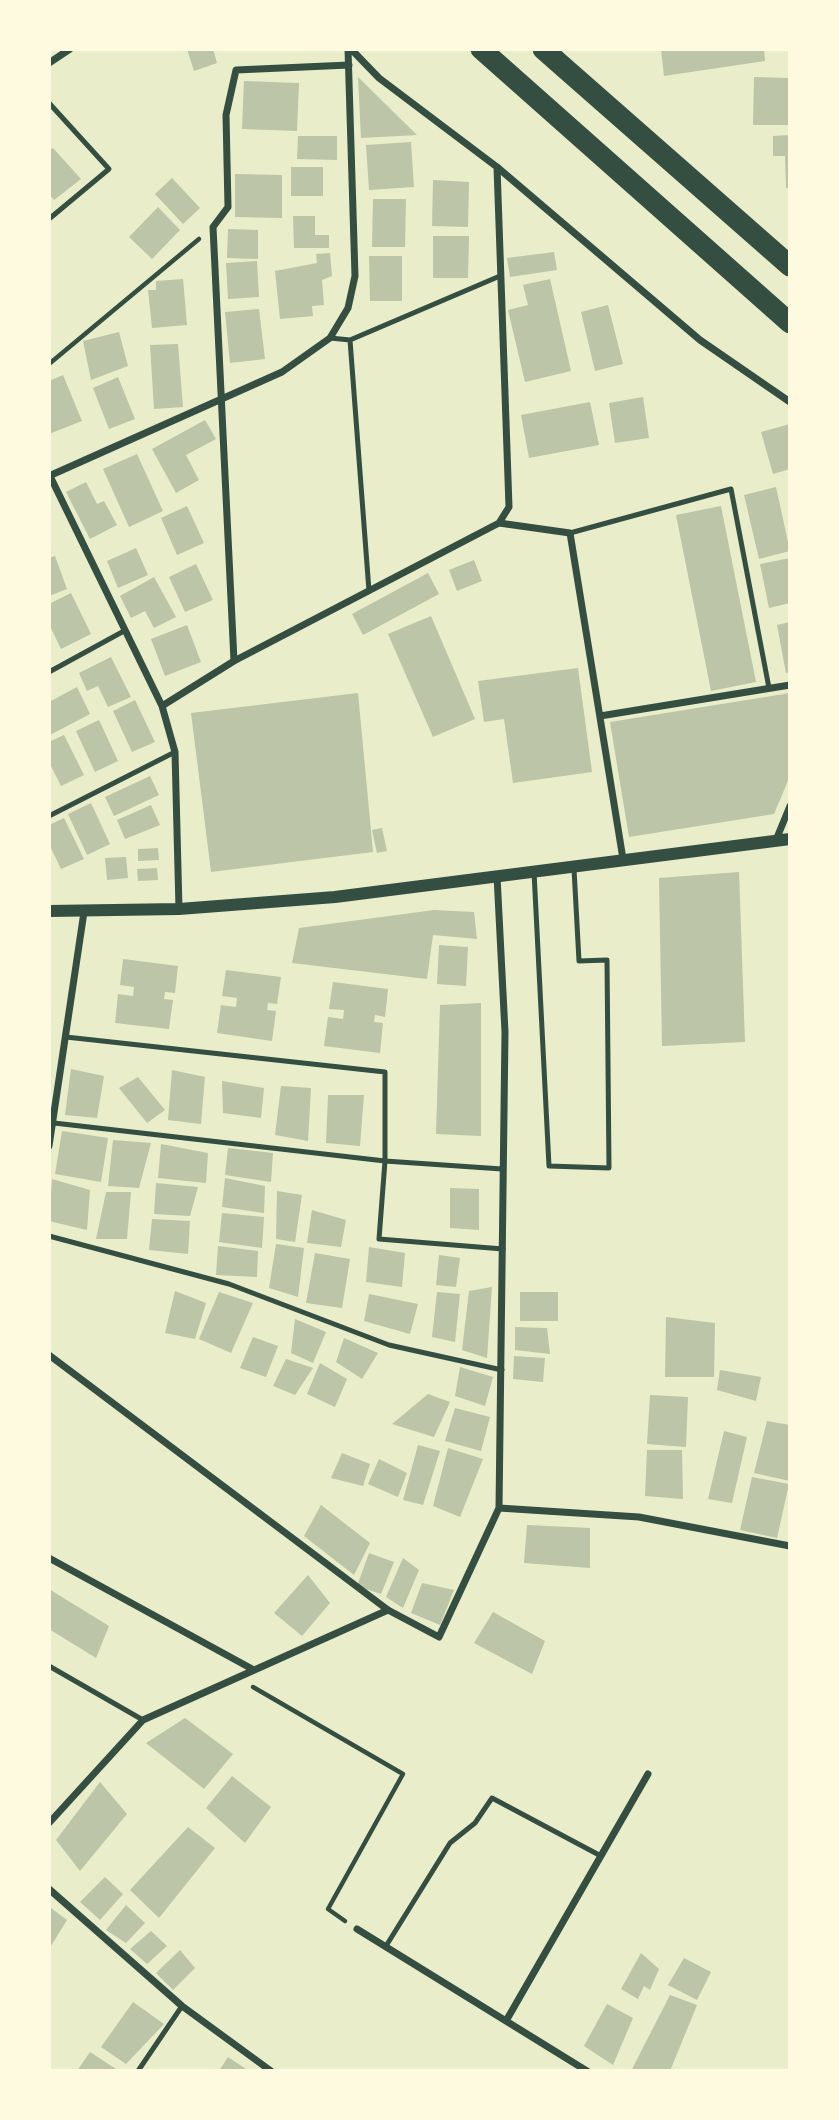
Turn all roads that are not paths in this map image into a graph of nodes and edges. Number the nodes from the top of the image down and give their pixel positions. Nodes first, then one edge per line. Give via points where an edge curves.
1 (70, 49) edge
2 (349, 49) edge
3 (481, 49) edge
4 (543, 49) edge
5 (49, 63) edge
6 (349, 65) junction
7 (49, 103) edge
8 (497, 167) junction
9 (49, 219) edge
10 (790, 266) edge
11 (500, 276) junction
12 (790, 323) edge
13 (330, 338) junction
14 (350, 340) junction
15 (222, 399) junction
16 (790, 402) edge
17 (50, 476) edge
18 (499, 523) junction
19 (570, 533) junction
20 (369, 592) junction
21 (124, 631) junction
22 (234, 661) junction
23 (49, 672) edge
24 (790, 685) edge
25 (769, 688) junction
26 (162, 706) junction
27 (600, 716) junction
28 (176, 752) junction
29 (790, 806) edge
30 (49, 816) edge
31 (790, 838) edge
32 (776, 840) junction
33 (623, 859) junction
34 (573, 866) junction
35 (534, 871) junction
36 (497, 876) junction
37 (179, 909) junction
38 (49, 911) edge
39 (84, 912) junction
40 (66, 1037) junction
41 (54, 1123) junction
42 (49, 1146) edge
43 (385, 1161) junction
44 (502, 1169) junction
45 (49, 1236) edge
46 (503, 1249) junction
47 (49, 1355) edge
48 (503, 1370) junction
49 (499, 1508) junction
50 (790, 1546) edge
51 (49, 1558) edge
52 (388, 1610) junction
53 (49, 1666) edge
54 (254, 1670) junction
55 (143, 1720) junction
56 (648, 1774) dead end
57 (49, 1824) edge
58 (601, 1856) junction
59 (49, 1889) edge
60 (357, 1929) road end
61 (386, 1946) junction
62 (182, 2006) junction
63 (506, 2021) junction
64 (138, 2071) edge
65 (271, 2071) edge
66 (587, 2071) edge

1 - 5 street
2 - 6 street
2 - 8 street via 379,78
3 - 12 highway
4 - 10 highway
6 - 13 street via 355,276 348,308
6 - 15 street via 236,70 226,115 229,206 213,227
7 - 9 lane via 108,169
8 - 11 street
8 - 16 street via 700,340
11 - 14 lane
11 - 18 street via 509,507
13 - 14 lane
13 - 15 street via 282,372
14 - 20 lane
15 - 17 street
15 - 22 street
17 - 21 street
18 - 19 street
18 - 20 street
19 - 25 lane via 731,489
19 - 27 street
20 - 22 street
21 - 23 lane
21 - 26 street
22 - 26 street
24 - 25 street
25 - 27 street
26 - 28 street
27 - 33 street
28 - 30 lane
28 - 37 street
29 - 32 street
31 - 32 street
32 - 33 street
33 - 34 street
34 - 35 street
34 - 35 lane via 579,961 607,960 609,1168 549,1166
35 - 36 street
36 - 37 street via 335,897
36 - 44 street via 505,1032
37 - 39 street
38 - 39 street
39 - 40 street
40 - 41 street
40 - 43 lane via 385,1072
41 - 42 street
41 - 43 lane
43 - 44 lane
43 - 46 lane via 379,1239
44 - 46 street
45 - 48 lane via 229,1284 390,1345
46 - 48 street
47 - 52 street
48 - 49 street
49 - 50 street via 639,1517
49 - 52 street via 439,1637
51 - 54 street
52 - 54 street
53 - 55 lane
54 - 55 street
55 - 57 street
56 - 58 street
58 - 61 lane via 492,1798 475,1823 450,1843
58 - 63 street
59 - 62 street
60 - 61 street
61 - 63 street
62 - 64 lane
62 - 65 street
63 - 66 street

